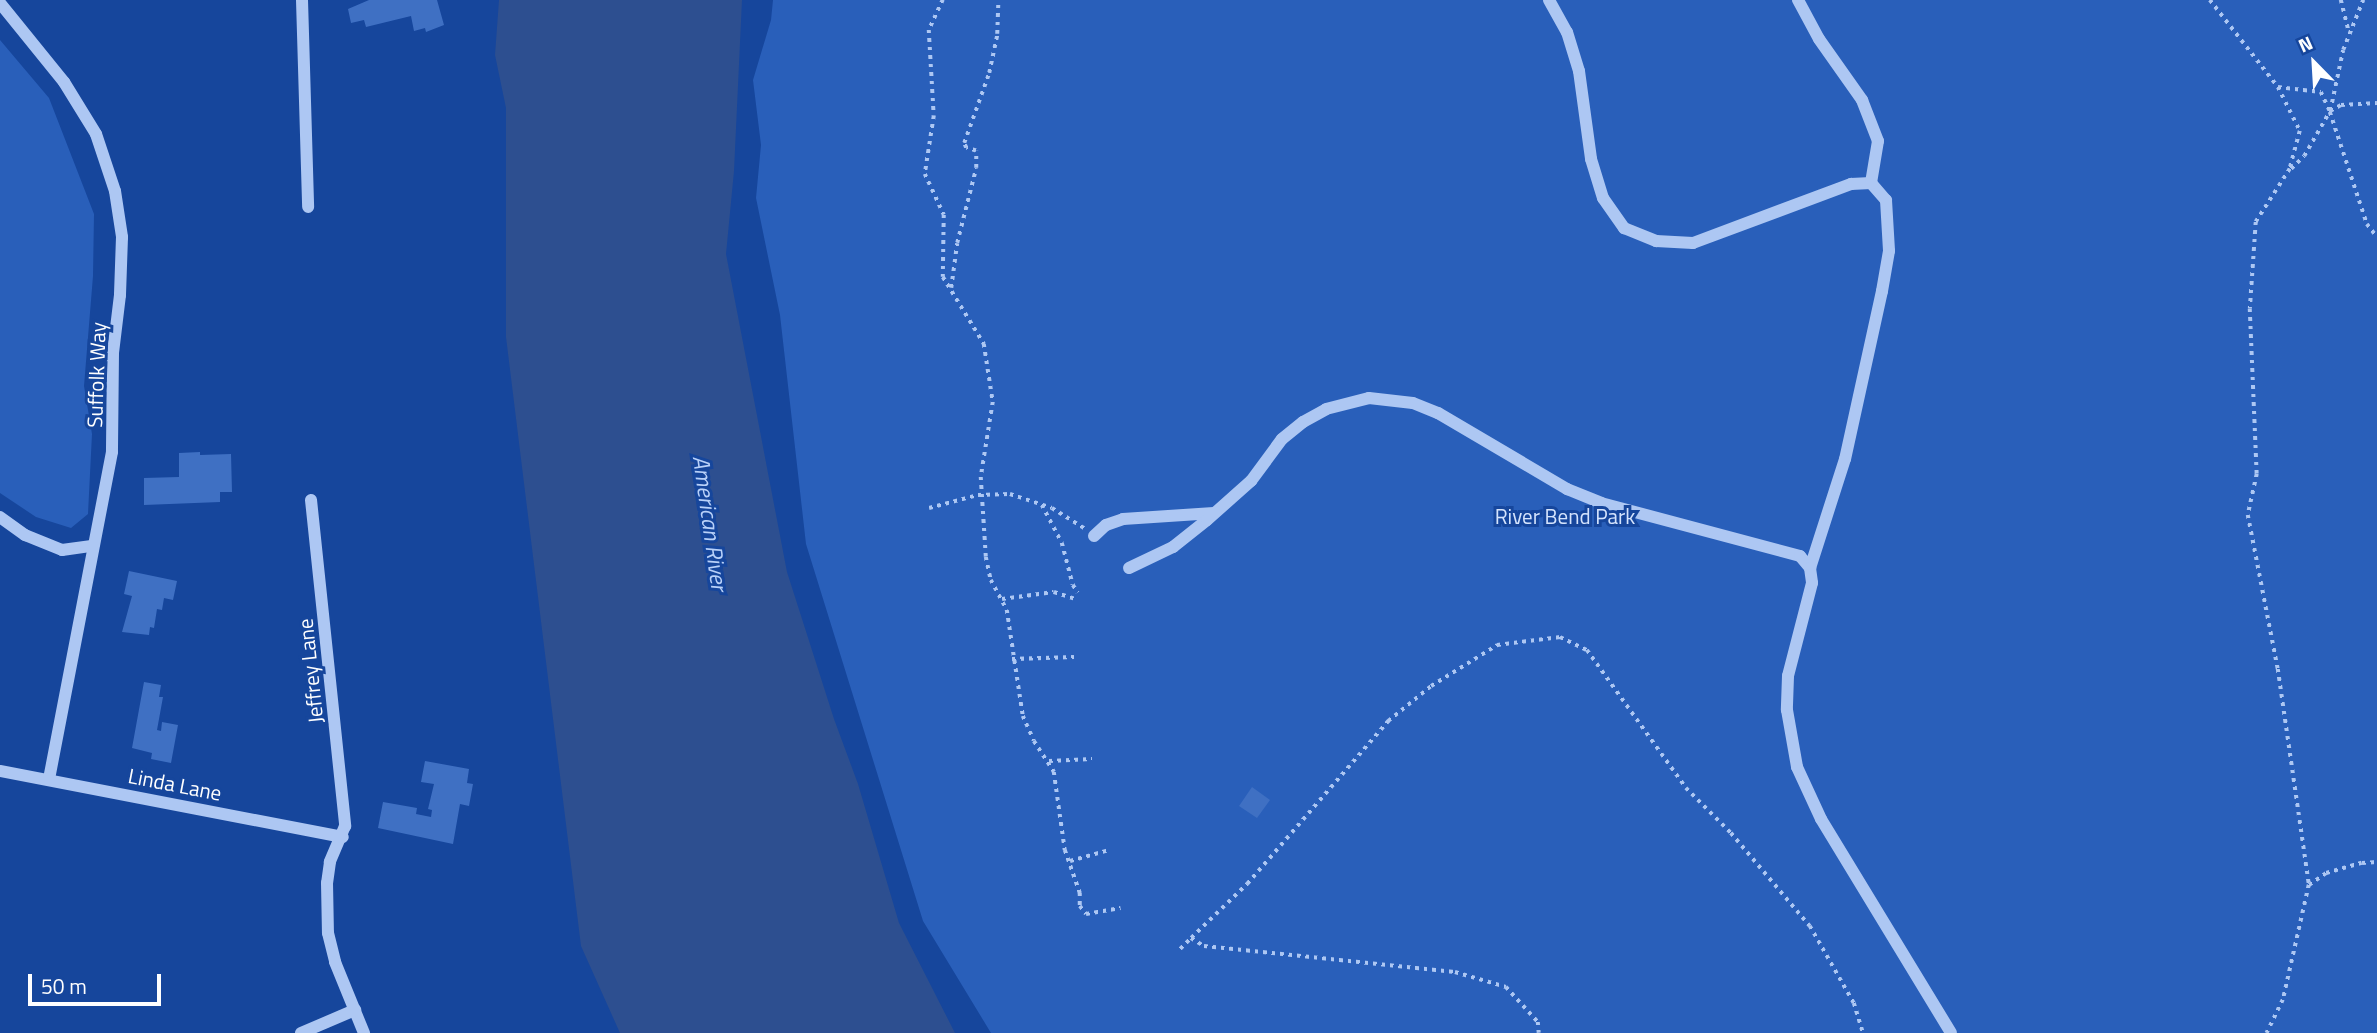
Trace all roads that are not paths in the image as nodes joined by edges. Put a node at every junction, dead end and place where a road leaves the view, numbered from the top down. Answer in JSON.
{"nodes":[{"id":1,"x":302,"y":0,"type":"edge"},
{"id":2,"x":1549,"y":0,"type":"edge"},
{"id":3,"x":1798,"y":0,"type":"edge"},
{"id":4,"x":0,"y":3,"type":"edge"},
{"id":5,"x":1871,"y":183,"type":"junction"},
{"id":6,"x":308,"y":207,"type":"dead end"},
{"id":7,"x":311,"y":500,"type":"dead end"},
{"id":8,"x":1214,"y":513,"type":"junction"},
{"id":9,"x":0,"y":517,"type":"edge"},
{"id":10,"x":1094,"y":536,"type":"road end"},
{"id":11,"x":92,"y":546,"type":"junction"},
{"id":12,"x":1129,"y":568,"type":"dead end"},
{"id":13,"x":1810,"y":568,"type":"junction"},
{"id":14,"x":0,"y":771,"type":"edge"},
{"id":15,"x":49,"y":779,"type":"junction"},
{"id":16,"x":343,"y":837,"type":"junction"},
{"id":17,"x":355,"y":1010,"type":"junction"},
{"id":18,"x":301,"y":1033,"type":"edge"},
{"id":19,"x":364,"y":1033,"type":"edge"},
{"id":20,"x":1951,"y":1033,"type":"edge"}],
"edges":[{"from":1,"to":6,"type":"street"},
{"from":2,"to":5,"type":"street"},
{"from":3,"to":5,"type":"street"},
{"from":4,"to":11,"type":"street","name":"Suffolk Way"},
{"from":5,"to":13,"type":"street"},
{"from":7,"to":16,"type":"street","name":"Jeffrey Lane"},
{"from":8,"to":10,"type":"street"},
{"from":8,"to":12,"type":"street"},
{"from":8,"to":13,"type":"street"},
{"from":9,"to":11,"type":"street"},
{"from":11,"to":15,"type":"street","name":"Suffolk Way"},
{"from":13,"to":20,"type":"street"},
{"from":14,"to":15,"type":"street","name":"Linda Lane"},
{"from":15,"to":16,"type":"street","name":"Linda Lane"},
{"from":16,"to":17,"type":"street"},
{"from":17,"to":18,"type":"street"},
{"from":17,"to":19,"type":"street"}]}
